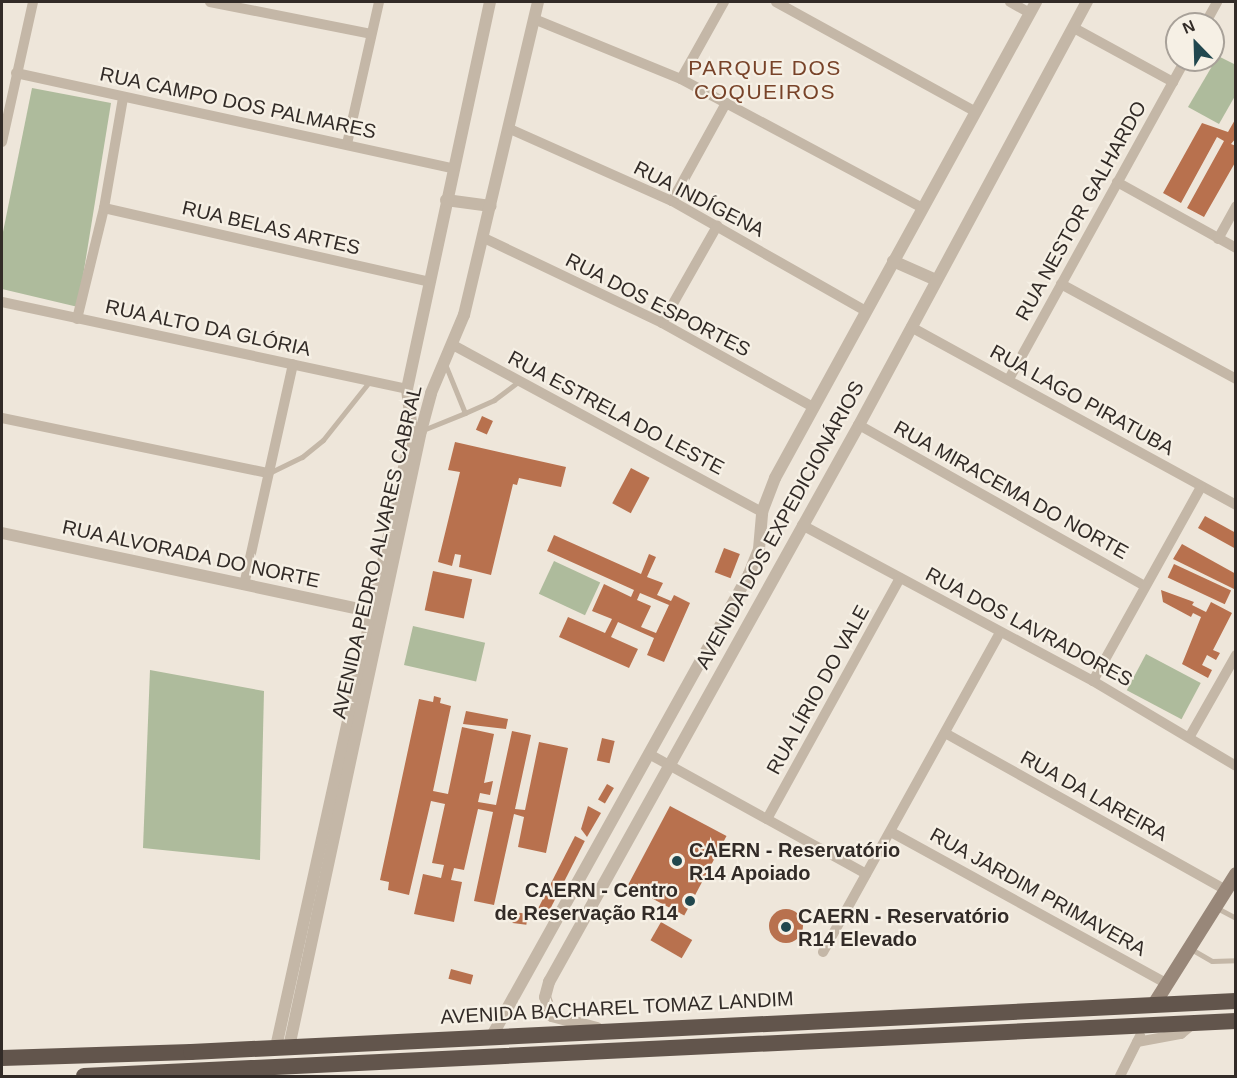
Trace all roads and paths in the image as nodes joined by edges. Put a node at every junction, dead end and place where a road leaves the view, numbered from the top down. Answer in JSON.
{"nodes":[{"id":1,"x":33,"y":2,"type":"edge"},
{"id":2,"x":210,"y":2,"type":"edge"},
{"id":3,"x":379,"y":2,"type":"edge"},
{"id":4,"x":490,"y":2,"type":"edge"},
{"id":5,"x":538,"y":2,"type":"edge"},
{"id":6,"x":724,"y":2,"type":"edge"},
{"id":7,"x":1010,"y":2,"type":"edge"},
{"id":8,"x":1087,"y":2,"type":"edge"},
{"id":9,"x":780,"y":3,"type":"edge"},
{"id":10,"x":1033,"y":7,"type":"edge"},
{"id":11,"x":534,"y":19,"type":"junction"},
{"id":12,"x":1074,"y":28,"type":"junction"},
{"id":13,"x":371,"y":34,"type":"junction"},
{"id":14,"x":1178,"y":72,"type":"edge"},
{"id":15,"x":16,"y":73,"type":"junction"},
{"id":16,"x":681,"y":79,"type":"junction"},
{"id":17,"x":1173,"y":82,"type":"junction"},
{"id":18,"x":123,"y":98,"type":"junction"},
{"id":19,"x":726,"y":103,"type":"junction"},
{"id":20,"x":976,"y":112,"type":"junction"},
{"id":21,"x":3,"y":128,"type":"edge"},
{"id":22,"x":510,"y":129,"type":"junction"},
{"id":23,"x":2,"y":142,"type":"edge"},
{"id":24,"x":347,"y":144,"type":"junction"},
{"id":25,"x":452,"y":168,"type":"junction"},
{"id":26,"x":1118,"y":182,"type":"junction"},
{"id":27,"x":446,"y":200,"type":"junction"},
{"id":28,"x":672,"y":201,"type":"junction"},
{"id":29,"x":491,"y":206,"type":"junction"},
{"id":30,"x":1236,"y":206,"type":"edge"},
{"id":31,"x":104,"y":208,"type":"junction"},
{"id":32,"x":922,"y":208,"type":"junction"},
{"id":33,"x":717,"y":226,"type":"junction"},
{"id":34,"x":484,"y":238,"type":"junction"},
{"id":35,"x":1218,"y":239,"type":"junction"},
{"id":36,"x":1236,"y":248,"type":"edge"},
{"id":37,"x":893,"y":261,"type":"junction"},
{"id":38,"x":936,"y":280,"type":"junction"},
{"id":39,"x":430,"y":282,"type":"junction"},
{"id":40,"x":1061,"y":284,"type":"junction"},
{"id":41,"x":2,"y":302,"type":"edge"},
{"id":42,"x":866,"y":311,"type":"junction"},
{"id":43,"x":77,"y":319,"type":"junction"},
{"id":44,"x":662,"y":323,"type":"junction"},
{"id":45,"x":911,"y":327,"type":"junction"},
{"id":46,"x":453,"y":345,"type":"junction"},
{"id":47,"x":444,"y":362,"type":"junction"},
{"id":48,"x":293,"y":364,"type":"junction"},
{"id":49,"x":1009,"y":379,"type":"junction"},
{"id":50,"x":1236,"y":379,"type":"edge"},
{"id":51,"x":370,"y":381,"type":"junction"},
{"id":52,"x":519,"y":381,"type":"junction"},
{"id":53,"x":407,"y":389,"type":"junction"},
{"id":54,"x":813,"y":407,"type":"junction"},
{"id":55,"x":465,"y":413,"type":"junction"},
{"id":56,"x":2,"y":418,"type":"edge"},
{"id":57,"x":859,"y":425,"type":"junction"},
{"id":58,"x":417,"y":431,"type":"junction"},
{"id":59,"x":268,"y":473,"type":"junction"},
{"id":60,"x":1201,"y":487,"type":"junction"},
{"id":61,"x":1236,"y":505,"type":"edge"},
{"id":62,"x":762,"y":512,"type":"junction"},
{"id":63,"x":802,"y":525,"type":"junction"},
{"id":64,"x":2,"y":533,"type":"edge"},
{"id":65,"x":900,"y":578,"type":"junction"},
{"id":66,"x":244,"y":585,"type":"junction"},
{"id":67,"x":1145,"y":586,"type":"junction"},
{"id":68,"x":378,"y":613,"type":"junction"},
{"id":69,"x":1000,"y":633,"type":"junction"},
{"id":70,"x":1236,"y":655,"type":"edge"},
{"id":71,"x":1093,"y":681,"type":"junction"},
{"id":72,"x":945,"y":733,"type":"junction"},
{"id":73,"x":1190,"y":736,"type":"junction"},
{"id":74,"x":649,"y":754,"type":"junction"},
{"id":75,"x":668,"y":765,"type":"junction"},
{"id":76,"x":1236,"y":766,"type":"edge"},
{"id":77,"x":767,"y":819,"type":"junction"},
{"id":78,"x":891,"y":832,"type":"junction"},
{"id":79,"x":866,"y":874,"type":"junction"},
{"id":80,"x":1236,"y":874,"type":"edge"},
{"id":81,"x":1226,"y":890,"type":"junction"},
{"id":82,"x":571,"y":896,"type":"junction"},
{"id":83,"x":591,"y":906,"type":"junction"},
{"id":84,"x":1215,"y":907,"type":"junction"},
{"id":85,"x":1236,"y":918,"type":"edge"},
{"id":86,"x":1189,"y":949,"type":"junction"},
{"id":87,"x":824,"y":952,"type":"dead end"},
{"id":88,"x":1236,"y":960,"type":"edge"},
{"id":89,"x":1167,"y":984,"type":"junction"},
{"id":90,"x":1236,"y":1001,"type":"edge"},
{"id":91,"x":1153,"y":1006,"type":"junction"},
{"id":92,"x":1236,"y":1021,"type":"edge"},
{"id":93,"x":1194,"y":1023,"type":"junction"},
{"id":94,"x":1146,"y":1025,"type":"junction"},
{"id":95,"x":610,"y":1030,"type":"junction"},
{"id":96,"x":493,"y":1035,"type":"junction"},
{"id":97,"x":1137,"y":1042,"type":"junction"},
{"id":98,"x":282,"y":1047,"type":"junction"},
{"id":99,"x":2,"y":1058,"type":"edge"},
{"id":100,"x":113,"y":1076,"type":"edge"},
{"id":101,"x":84,"y":1077,"type":"edge"},
{"id":102,"x":1120,"y":1077,"type":"edge"}],
"edges":[{"from":1,"to":15,"type":"street"},
{"from":2,"to":13,"type":"street"},
{"from":3,"to":13,"type":"street"},
{"from":4,"to":25,"type":"street","name":"AVENIDA PEDRO ALVARES CABRAL"},
{"from":5,"to":11,"type":"street","name":"AVENIDA PEDRO ALVARES CABRAL"},
{"from":6,"to":16,"type":"street"},
{"from":7,"to":10,"type":"street"},
{"from":8,"to":12,"type":"street","name":"AVENIDA DOS EXPEDICIONÁRIOS"},
{"from":9,"to":20,"type":"street"},
{"from":10,"to":20,"type":"street","name":"AVENIDA DOS EXPEDICIONÁRIOS"},
{"from":11,"to":16,"type":"street"},
{"from":11,"to":22,"type":"street","name":"AVENIDA PEDRO ALVARES CABRAL"},
{"from":12,"to":17,"type":"street"},
{"from":12,"to":38,"type":"street","name":"AVENIDA DOS EXPEDICIONÁRIOS"},
{"from":13,"to":24,"type":"street"},
{"from":14,"to":17,"type":"street","name":"RUA NESTOR GALHARDO"},
{"from":15,"to":18,"type":"street","name":"RUA CAMPO DOS PALMARES"},
{"from":15,"to":21,"type":"street"},
{"from":16,"to":19,"type":"street"},
{"from":17,"to":26,"type":"street","name":"RUA NESTOR GALHARDO"},
{"from":18,"to":24,"type":"street","name":"RUA CAMPO DOS PALMARES"},
{"from":18,"to":31,"type":"street"},
{"from":19,"to":28,"type":"street"},
{"from":19,"to":32,"type":"street"},
{"from":20,"to":32,"type":"street","name":"AVENIDA DOS EXPEDICIONÁRIOS"},
{"from":21,"to":23,"type":"street"},
{"from":22,"to":28,"type":"street","name":"RUA INDÍGENA"},
{"from":22,"to":29,"type":"street","name":"AVENIDA PEDRO ALVARES CABRAL"},
{"from":24,"to":25,"type":"street","name":"RUA CAMPO DOS PALMARES"},
{"from":25,"to":27,"type":"street","name":"AVENIDA PEDRO ALVARES CABRAL"},
{"from":26,"to":35,"type":"street"},
{"from":26,"to":40,"type":"street","name":"RUA NESTOR GALHARDO"},
{"from":27,"to":29,"type":"street"},
{"from":27,"to":39,"type":"street","name":"AVENIDA PEDRO ALVARES CABRAL"},
{"from":28,"to":33,"type":"street","name":"RUA INDÍGENA"},
{"from":29,"to":34,"type":"street","name":"AVENIDA PEDRO ALVARES CABRAL"},
{"from":30,"to":35,"type":"street"},
{"from":31,"to":39,"type":"street","name":"RUA BELAS ARTES"},
{"from":31,"to":43,"type":"street"},
{"from":32,"to":37,"type":"street","name":"AVENIDA DOS EXPEDICIONÁRIOS"},
{"from":33,"to":42,"type":"street","name":"RUA INDÍGENA"},
{"from":33,"to":44,"type":"street"},
{"from":34,"to":44,"type":"street","name":"RUA DOS ESPORTES"},
{"from":34,"to":46,"type":"street","name":"AVENIDA PEDRO ALVARES CABRAL"},
{"from":35,"to":36,"type":"street"},
{"from":37,"to":38,"type":"street"},
{"from":37,"to":42,"type":"street","name":"AVENIDA DOS EXPEDICIONÁRIOS"},
{"from":38,"to":45,"type":"street","name":"AVENIDA DOS EXPEDICIONÁRIOS"},
{"from":39,"to":53,"type":"street","name":"AVENIDA PEDRO ALVARES CABRAL"},
{"from":40,"to":49,"type":"street","name":"RUA NESTOR GALHARDO"},
{"from":40,"to":50,"type":"street"},
{"from":41,"to":43,"type":"street","name":"RUA ALTO DA GLÓRIA"},
{"from":42,"to":54,"type":"street","name":"AVENIDA DOS EXPEDICIONÁRIOS"},
{"from":43,"to":48,"type":"street","name":"RUA ALTO DA GLÓRIA"},
{"from":44,"to":54,"type":"street","name":"RUA DOS ESPORTES"},
{"from":45,"to":49,"type":"street","name":"RUA LAGO PIRATUBA"},
{"from":45,"to":57,"type":"street","name":"AVENIDA DOS EXPEDICIONÁRIOS"},
{"from":46,"to":47,"type":"street","name":"AVENIDA PEDRO ALVARES CABRAL"},
{"from":46,"to":52,"type":"street","name":"RUA ESTRELA DO LESTE"},
{"from":47,"to":55,"type":"lane"},
{"from":47,"to":58,"type":"street","name":"AVENIDA PEDRO ALVARES CABRAL"},
{"from":48,"to":51,"type":"street","name":"RUA ALTO DA GLÓRIA"},
{"from":48,"to":59,"type":"street"},
{"from":49,"to":60,"type":"street","name":"RUA LAGO PIRATUBA"},
{"from":51,"to":53,"type":"street","name":"RUA ALTO DA GLÓRIA"},
{"from":51,"to":59,"type":"lane"},
{"from":52,"to":55,"type":"lane"},
{"from":52,"to":62,"type":"street","name":"RUA ESTRELA DO LESTE"},
{"from":53,"to":58,"type":"street","name":"AVENIDA PEDRO ALVARES CABRAL"},
{"from":54,"to":62,"type":"street","name":"AVENIDA DOS EXPEDICIONÁRIOS"},
{"from":55,"to":58,"type":"lane"},
{"from":56,"to":59,"type":"street"},
{"from":57,"to":63,"type":"street","name":"AVENIDA DOS EXPEDICIONÁRIOS"},
{"from":57,"to":67,"type":"street","name":"RUA MIRACEMA DO NORTE"},
{"from":58,"to":68,"type":"street","name":"AVENIDA PEDRO ALVARES CABRAL"},
{"from":59,"to":66,"type":"street"},
{"from":60,"to":61,"type":"street","name":"RUA LAGO PIRATUBA"},
{"from":60,"to":67,"type":"street"},
{"from":62,"to":74,"type":"street","name":"AVENIDA DOS EXPEDICIONÁRIOS"},
{"from":63,"to":65,"type":"street","name":"RUA DOS LAVRADORES"},
{"from":63,"to":75,"type":"street","name":"AVENIDA DOS EXPEDICIONÁRIOS"},
{"from":64,"to":66,"type":"street","name":"RUA ALVORADA DO NORTE"},
{"from":65,"to":69,"type":"street","name":"RUA DOS LAVRADORES"},
{"from":65,"to":77,"type":"street","name":"RUA LÍRIO DO VALE"},
{"from":66,"to":68,"type":"street","name":"RUA ALVORADA DO NORTE"},
{"from":67,"to":71,"type":"street"},
{"from":68,"to":98,"type":"street","name":"AVENIDA PEDRO ALVARES CABRAL"},
{"from":69,"to":71,"type":"street","name":"RUA DOS LAVRADORES"},
{"from":69,"to":72,"type":"street"},
{"from":70,"to":73,"type":"street"},
{"from":71,"to":73,"type":"street","name":"RUA DOS LAVRADORES"},
{"from":72,"to":78,"type":"street"},
{"from":72,"to":81,"type":"street","name":"RUA DA LAREIRA"},
{"from":73,"to":76,"type":"street","name":"RUA DOS LAVRADORES"},
{"from":74,"to":75,"type":"street"},
{"from":74,"to":82,"type":"street","name":"AVENIDA DOS EXPEDICIONÁRIOS"},
{"from":75,"to":77,"type":"street"},
{"from":75,"to":83,"type":"street","name":"AVENIDA DOS EXPEDICIONÁRIOS"},
{"from":77,"to":79,"type":"street"},
{"from":78,"to":79,"type":"street"},
{"from":78,"to":89,"type":"street","name":"RUA JARDIM PRIMAVERA"},
{"from":79,"to":87,"type":"street"},
{"from":80,"to":81,"type":"main road"},
{"from":81,"to":84,"type":"main road"},
{"from":82,"to":83,"type":"street"},
{"from":82,"to":96,"type":"street","name":"AVENIDA DOS EXPEDICIONÁRIOS"},
{"from":83,"to":95,"type":"street","name":"AVENIDA DOS EXPEDICIONÁRIOS"},
{"from":84,"to":85,"type":"lane"},
{"from":84,"to":86,"type":"main road"},
{"from":86,"to":88,"type":"lane"},
{"from":86,"to":89,"type":"main road"},
{"from":89,"to":91,"type":"main road"},
{"from":90,"to":91,"type":"highway","name":"AVENIDA BACHAREL TOMAZ LANDIM"},
{"from":91,"to":95,"type":"highway","name":"AVENIDA BACHAREL TOMAZ LANDIM"},
{"from":92,"to":93,"type":"highway","name":"AVENIDA BACHAREL TOMAZ LANDIM"},
{"from":93,"to":94,"type":"highway","name":"AVENIDA BACHAREL TOMAZ LANDIM"},
{"from":93,"to":97,"type":"street"},
{"from":94,"to":97,"type":"street"},
{"from":94,"to":100,"type":"highway","name":"AVENIDA BACHAREL TOMAZ LANDIM"},
{"from":95,"to":96,"type":"highway","name":"AVENIDA BACHAREL TOMAZ LANDIM"},
{"from":96,"to":98,"type":"highway","name":"AVENIDA BACHAREL TOMAZ LANDIM"},
{"from":97,"to":102,"type":"street"},
{"from":98,"to":99,"type":"highway","name":"AVENIDA BACHAREL TOMAZ LANDIM"},
{"from":100,"to":101,"type":"highway","name":"AVENIDA BACHAREL TOMAZ LANDIM"}]}
